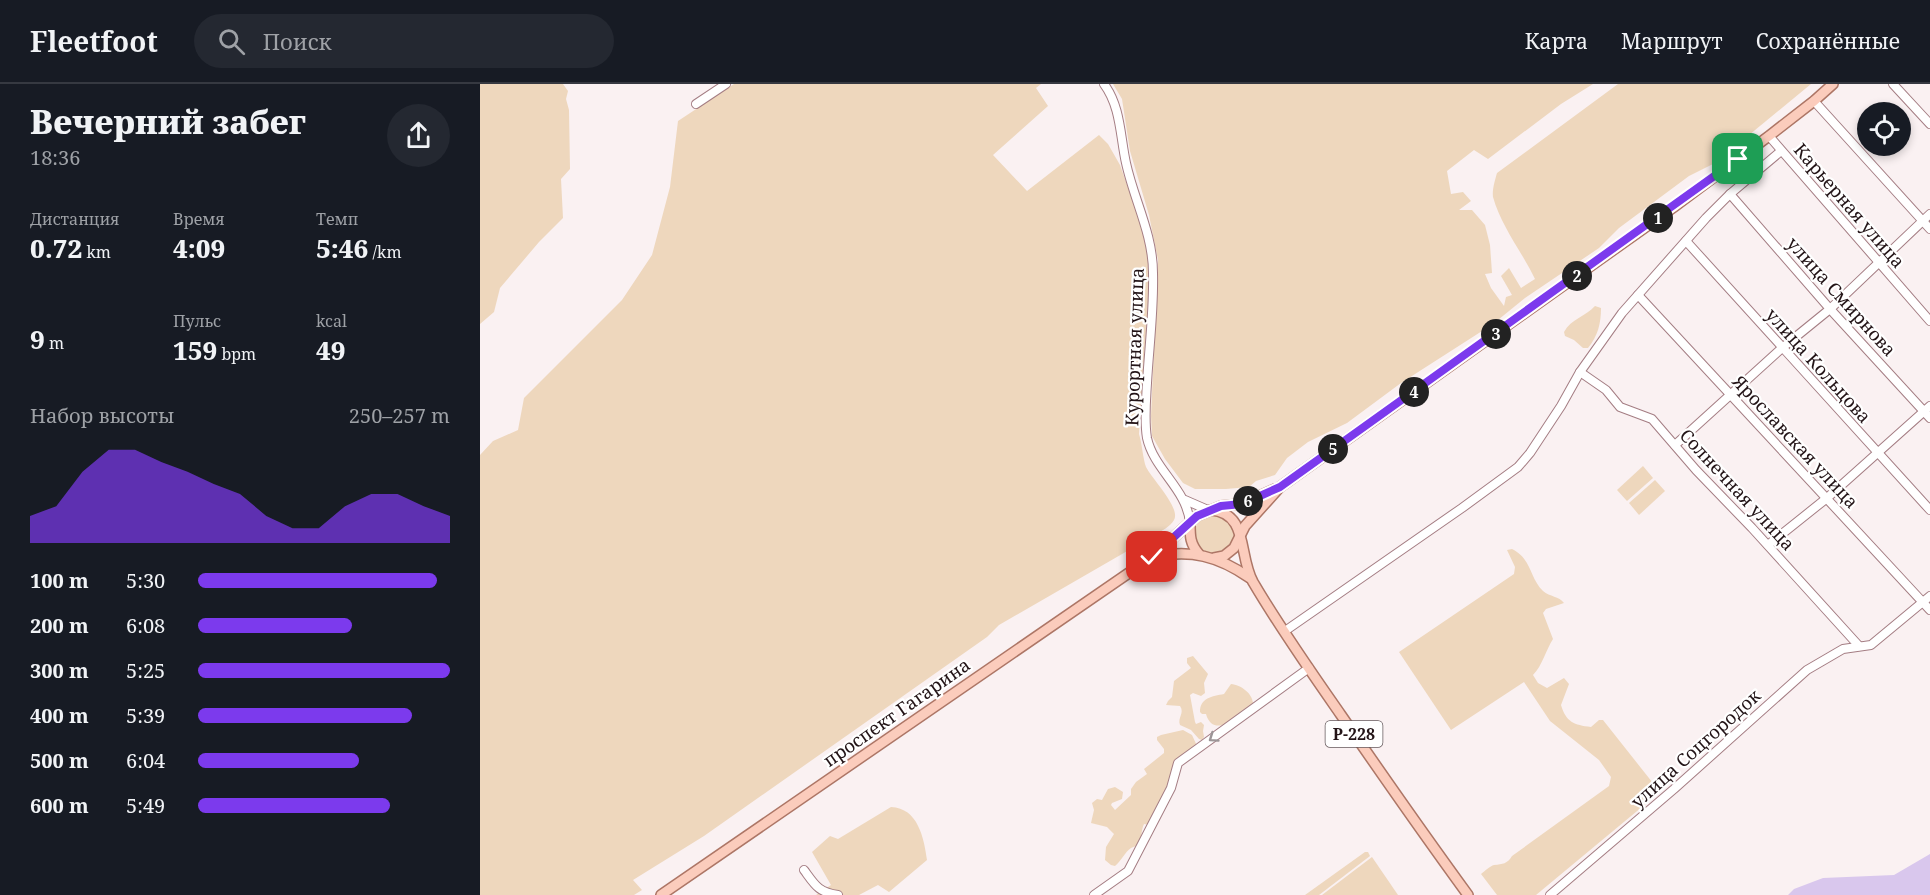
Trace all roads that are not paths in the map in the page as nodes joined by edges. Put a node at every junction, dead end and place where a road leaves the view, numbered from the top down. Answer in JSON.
{"nodes":[{"id":1,"x":726,"y":84,"type":"edge"},
{"id":2,"x":1104,"y":84,"type":"edge"},
{"id":3,"x":1833,"y":84,"type":"edge"},
{"id":4,"x":1893,"y":84,"type":"edge"},
{"id":5,"x":1814,"y":101,"type":"junction"},
{"id":6,"x":696,"y":104,"type":"dead end"},
{"id":7,"x":1930,"y":124,"type":"edge"},
{"id":8,"x":1769,"y":136,"type":"junction"},
{"id":9,"x":1781,"y":151,"type":"junction"},
{"id":10,"x":1730,"y":194,"type":"junction"},
{"id":11,"x":1930,"y":214,"type":"edge"},
{"id":12,"x":1923,"y":221,"type":"junction"},
{"id":13,"x":1930,"y":229,"type":"edge"},
{"id":14,"x":1686,"y":241,"type":"junction"},
{"id":15,"x":1878,"y":263,"type":"junction"},
{"id":16,"x":1638,"y":295,"type":"junction"},
{"id":17,"x":1830,"y":309,"type":"junction"},
{"id":18,"x":1930,"y":321,"type":"edge"},
{"id":19,"x":1782,"y":348,"type":"junction"},
{"id":20,"x":1580,"y":372,"type":"junction"},
{"id":21,"x":1730,"y":395,"type":"junction"},
{"id":22,"x":1928,"y":412,"type":"edge"},
{"id":23,"x":1675,"y":445,"type":"junction"},
{"id":24,"x":1878,"y":454,"type":"junction"},
{"id":25,"x":1280,"y":487,"type":"junction"},
{"id":26,"x":1827,"y":498,"type":"junction"},
{"id":27,"x":1185,"y":500,"type":"junction"},
{"id":28,"x":1208,"y":510,"type":"junction"},
{"id":29,"x":1930,"y":510,"type":"edge"},
{"id":30,"x":1190,"y":523,"type":"junction"},
{"id":31,"x":1241,"y":534,"type":"junction"},
{"id":32,"x":1768,"y":545,"type":"junction"},
{"id":33,"x":1199,"y":554,"type":"junction"},
{"id":34,"x":1152,"y":557,"type":"junction"},
{"id":35,"x":1214,"y":558,"type":"junction"},
{"id":36,"x":1252,"y":580,"type":"junction"},
{"id":37,"x":1930,"y":596,"type":"edge"},
{"id":38,"x":1923,"y":603,"type":"junction"},
{"id":39,"x":1930,"y":610,"type":"edge"},
{"id":40,"x":1285,"y":631,"type":"junction"},
{"id":41,"x":1859,"y":646,"type":"junction"},
{"id":42,"x":1309,"y":668,"type":"junction"},
{"id":43,"x":804,"y":870,"type":"dead end"},
{"id":44,"x":687,"y":878,"type":"junction"},
{"id":45,"x":661,"y":895,"type":"edge"},
{"id":46,"x":671,"y":895,"type":"edge"},
{"id":47,"x":838,"y":895,"type":"edge"},
{"id":48,"x":1094,"y":895,"type":"edge"},
{"id":49,"x":1468,"y":895,"type":"edge"},
{"id":50,"x":1550,"y":895,"type":"edge"}],
"edges":[{"from":1,"to":6,"type":"street"},
{"from":2,"to":27,"type":"street","name":"Курортная улица"},
{"from":3,"to":5,"type":"main road"},
{"from":4,"to":7,"type":"street"},
{"from":5,"to":8,"type":"main road"},
{"from":5,"to":12,"type":"street"},
{"from":8,"to":9,"type":"street","name":"Карьерная улица"},
{"from":8,"to":25,"type":"main road"},
{"from":9,"to":10,"type":"street"},
{"from":9,"to":15,"type":"street","name":"Карьерная улица"},
{"from":10,"to":14,"type":"street"},
{"from":10,"to":17,"type":"street","name":"улица Смирнова"},
{"from":11,"to":12,"type":"street"},
{"from":12,"to":13,"type":"street"},
{"from":12,"to":15,"type":"street"},
{"from":14,"to":16,"type":"street"},
{"from":14,"to":19,"type":"street","name":"улица Кольцова"},
{"from":15,"to":17,"type":"street"},
{"from":15,"to":18,"type":"street","name":"Карьерная улица"},
{"from":16,"to":20,"type":"street"},
{"from":16,"to":21,"type":"street","name":"Ярославская улица"},
{"from":17,"to":19,"type":"street"},
{"from":17,"to":22,"type":"street","name":"улица Смирнова"},
{"from":19,"to":21,"type":"street"},
{"from":19,"to":24,"type":"street","name":"улица Кольцова"},
{"from":20,"to":23,"type":"street","name":"Солнечная улица"},
{"from":20,"to":40,"type":"street"},
{"from":21,"to":23,"type":"street"},
{"from":21,"to":26,"type":"street","name":"Ярославская улица"},
{"from":22,"to":24,"type":"street"},
{"from":23,"to":32,"type":"street","name":"Солнечная улица"},
{"from":24,"to":26,"type":"street"},
{"from":24,"to":29,"type":"street","name":"улица Кольцова"},
{"from":25,"to":28,"type":"main road"},
{"from":25,"to":31,"type":"main road"},
{"from":26,"to":32,"type":"street"},
{"from":26,"to":38,"type":"street","name":"Ярославская улица"},
{"from":27,"to":28,"type":"street","name":"Курортная улица"},
{"from":27,"to":30,"type":"street","name":"Курортная улица"},
{"from":28,"to":30,"type":"main road"},
{"from":28,"to":31,"type":"main road"},
{"from":30,"to":33,"type":"main road"},
{"from":30,"to":34,"type":"main road","name":"проспект Гагарина"},
{"from":31,"to":35,"type":"main road"},
{"from":31,"to":36,"type":"main road","number":"Р-228"},
{"from":32,"to":41,"type":"street","name":"Солнечная улица"},
{"from":33,"to":34,"type":"main road","name":"проспект Гагарина"},
{"from":33,"to":35,"type":"main road","number":"Р-228"},
{"from":34,"to":44,"type":"main road","name":"проспект Гагарина"},
{"from":35,"to":36,"type":"main road","number":"Р-228"},
{"from":36,"to":40,"type":"main road","number":"Р-228"},
{"from":37,"to":38,"type":"street"},
{"from":38,"to":39,"type":"street","name":"Ярославская улица"},
{"from":38,"to":41,"type":"street","name":"улица Соцгородок"},
{"from":40,"to":42,"type":"main road","number":"Р-228"},
{"from":41,"to":50,"type":"street","name":"улица Соцгородок"},
{"from":42,"to":48,"type":"street","one_way":true},
{"from":42,"to":49,"type":"main road","number":"Р-228"},
{"from":43,"to":47,"type":"street"},
{"from":44,"to":45,"type":"main road","name":"проспект Гагарина"},
{"from":44,"to":46,"type":"main road"}]}
